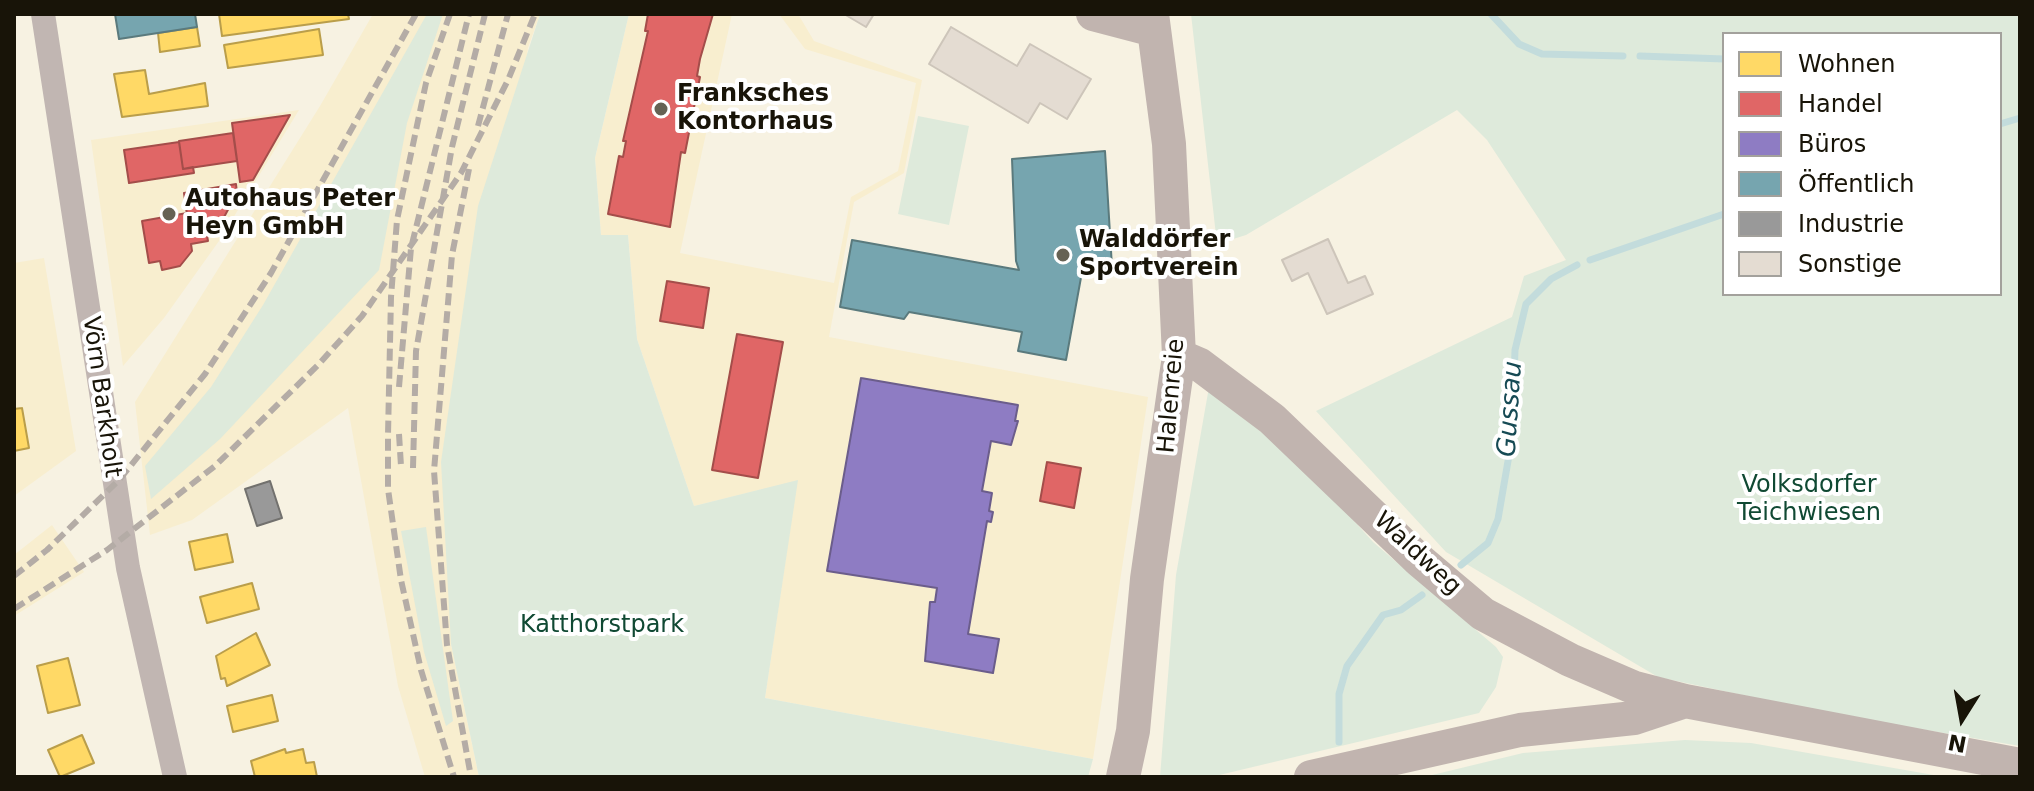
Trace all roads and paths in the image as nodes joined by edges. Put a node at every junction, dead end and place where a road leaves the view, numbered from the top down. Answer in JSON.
{"nodes":[{"id":1,"x":43,"y":14,"type":"edge"},
{"id":2,"x":1093,"y":14,"type":"edge"},
{"id":3,"x":1153,"y":22,"type":"edge"},
{"id":4,"x":1179,"y":356,"type":"junction"},
{"id":5,"x":1685,"y":701,"type":"junction"},
{"id":6,"x":2020,"y":765,"type":"edge"},
{"id":7,"x":175,"y":777,"type":"edge"},
{"id":8,"x":1123,"y":777,"type":"edge"},
{"id":9,"x":1311,"y":777,"type":"edge"}],
"edges":[{"from":1,"to":7,"type":"street","name":"Vörn Barkholt"},
{"from":2,"to":3,"type":"main road"},
{"from":3,"to":4,"type":"main road","name":"Halenreie"},
{"from":4,"to":5,"type":"main road","name":"Waldweg"},
{"from":4,"to":8,"type":"main road","name":"Halenreie"},
{"from":5,"to":6,"type":"main road","name":"Waldweg"},
{"from":5,"to":9,"type":"main road","name":"Waldweg"}]}
